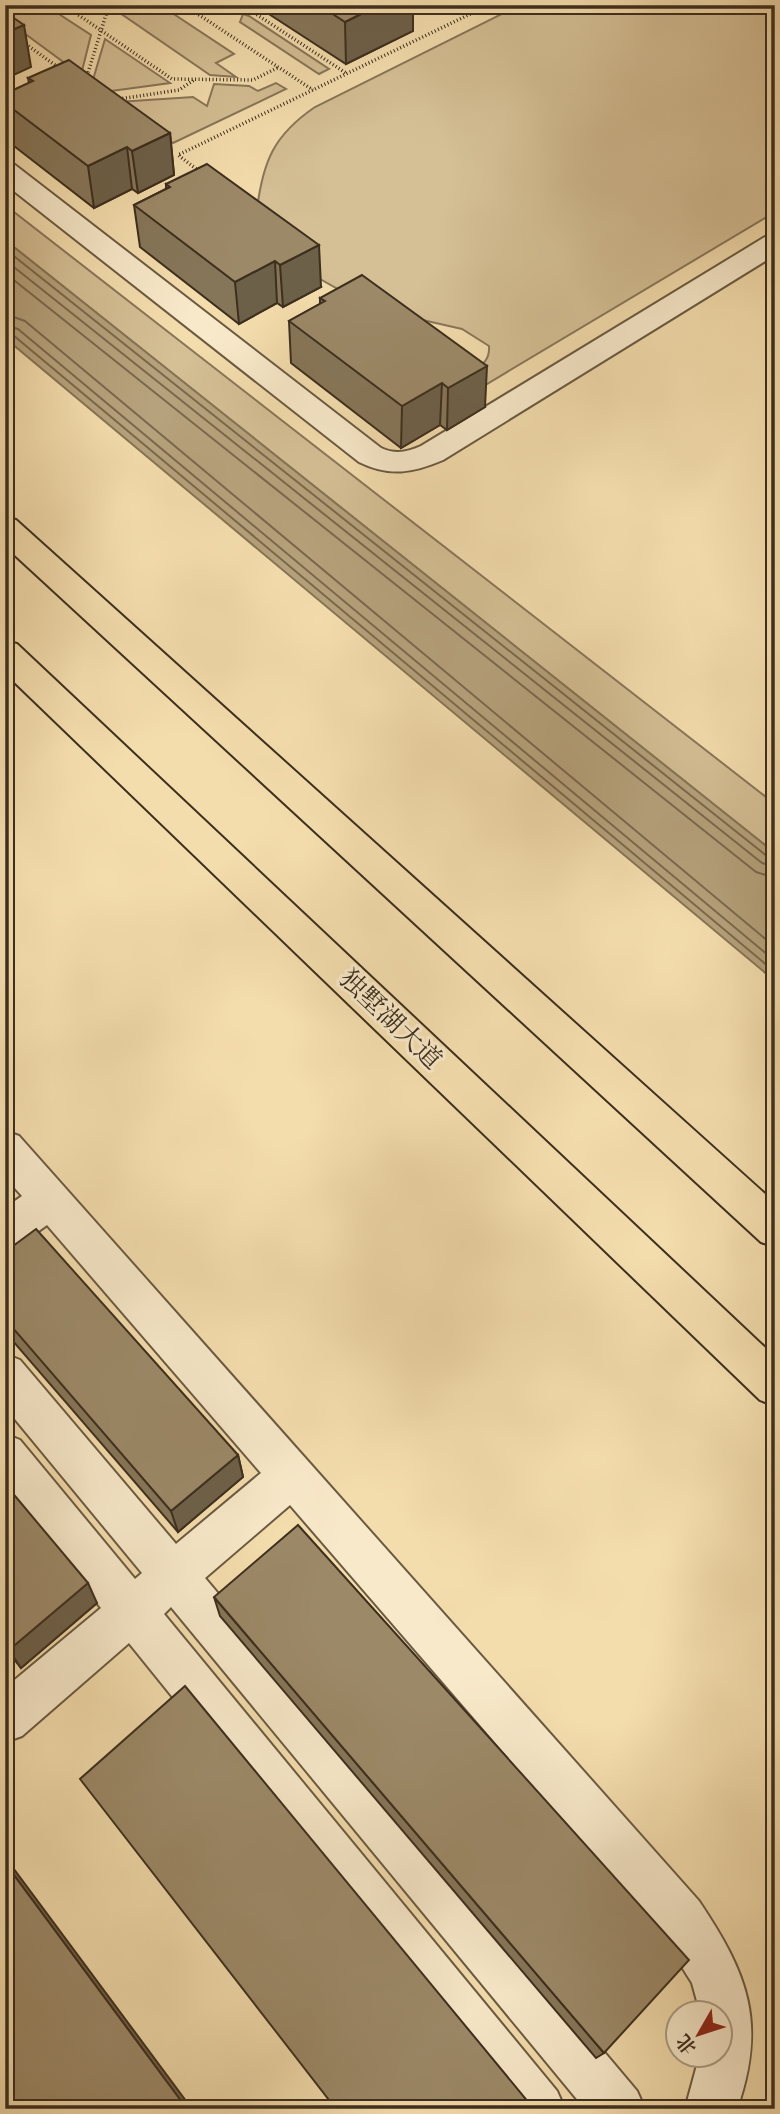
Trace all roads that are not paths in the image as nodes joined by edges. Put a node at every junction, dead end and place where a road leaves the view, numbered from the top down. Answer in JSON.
{"nodes":[{"id":1,"x":5,"y":172,"type":"edge"},
{"id":2,"x":775,"y":243,"type":"edge"},
{"id":3,"x":5,"y":528,"type":"edge"},
{"id":4,"x":5,"y":653,"type":"edge"},
{"id":5,"x":5,"y":1148,"type":"edge"},
{"id":6,"x":50,"y":1199,"type":"junction"},
{"id":7,"x":775,"y":1229,"type":"edge"},
{"id":8,"x":5,"y":1232,"type":"edge"},
{"id":9,"x":5,"y":1374,"type":"edge"},
{"id":10,"x":775,"y":1386,"type":"edge"},
{"id":11,"x":5,"y":1455,"type":"edge"},
{"id":12,"x":292,"y":1475,"type":"junction"},
{"id":13,"x":175,"y":1577,"type":"junction"},
{"id":14,"x":135,"y":1611,"type":"junction"},
{"id":15,"x":5,"y":1719,"type":"edge"},
{"id":16,"x":539,"y":2109,"type":"edge"},
{"id":17,"x":619,"y":2109,"type":"edge"},
{"id":18,"x":711,"y":2109,"type":"edge"}],
"edges":[{"from":1,"to":2,"type":"street"},
{"from":3,"to":7,"type":"main road"},
{"from":4,"to":10,"type":"main road","name":"独墅湖大道"},
{"from":5,"to":6,"type":"street"},
{"from":6,"to":8,"type":"street"},
{"from":6,"to":12,"type":"street"},
{"from":9,"to":13,"type":"street"},
{"from":11,"to":14,"type":"street"},
{"from":12,"to":13,"type":"street"},
{"from":12,"to":18,"type":"street"},
{"from":13,"to":14,"type":"street"},
{"from":13,"to":17,"type":"street"},
{"from":14,"to":15,"type":"street"},
{"from":14,"to":16,"type":"street"}]}
